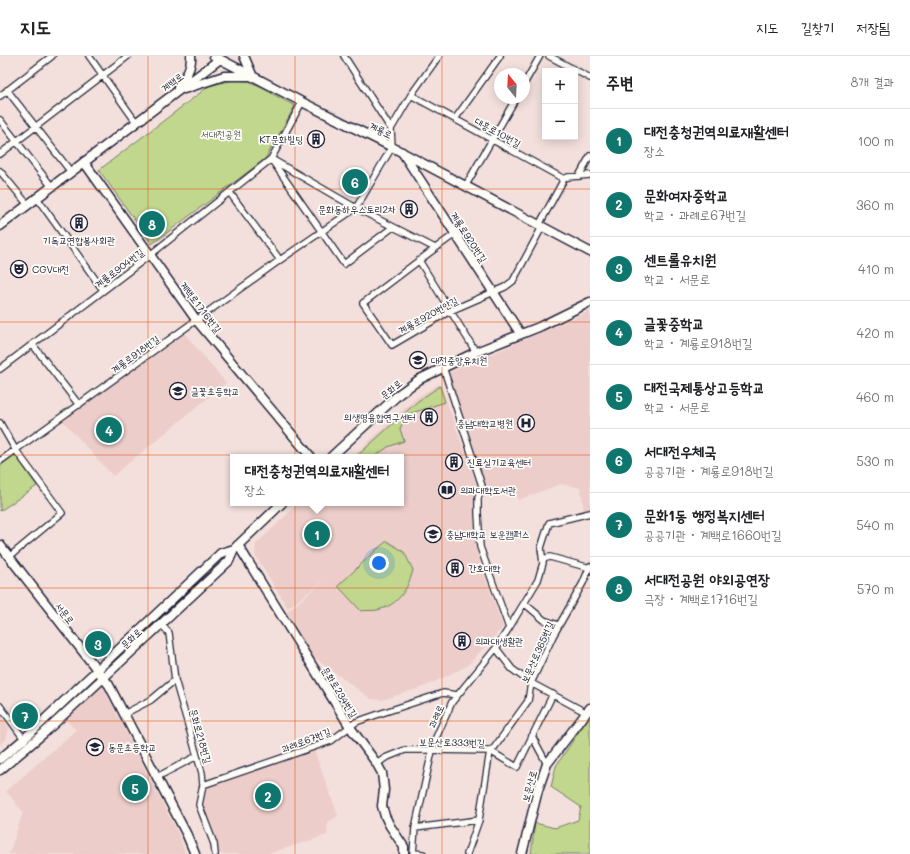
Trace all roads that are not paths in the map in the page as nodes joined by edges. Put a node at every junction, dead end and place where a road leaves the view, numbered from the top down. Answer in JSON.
{"nodes":[{"id":1,"x":52,"y":56,"type":"edge"},
{"id":2,"x":89,"y":56,"type":"edge"},
{"id":3,"x":128,"y":56,"type":"edge"},
{"id":4,"x":191,"y":56,"type":"edge"},
{"id":5,"x":244,"y":56,"type":"edge"},
{"id":6,"x":344,"y":56,"type":"edge"},
{"id":7,"x":439,"y":56,"type":"edge"},
{"id":8,"x":500,"y":56,"type":"edge"},
{"id":9,"x":540,"y":56,"type":"edge"},
{"id":10,"x":549,"y":56,"type":"edge"},
{"id":11,"x":220,"y":57,"type":"edge"},
{"id":12,"x":530,"y":74,"type":"edge"},
{"id":13,"x":103,"y":75,"type":"junction"},
{"id":14,"x":253,"y":77,"type":"junction"},
{"id":15,"x":590,"y":78,"type":"edge"},
{"id":16,"x":7,"y":90,"type":"junction"},
{"id":17,"x":176,"y":92,"type":"junction"},
{"id":18,"x":411,"y":95,"type":"junction"},
{"id":19,"x":0,"y":96,"type":"edge"},
{"id":20,"x":302,"y":102,"type":"junction"},
{"id":21,"x":512,"y":104,"type":"edge"},
{"id":22,"x":455,"y":119,"type":"junction"},
{"id":23,"x":0,"y":120,"type":"edge"},
{"id":24,"x":136,"y":122,"type":"junction"},
{"id":25,"x":35,"y":127,"type":"junction"},
{"id":26,"x":391,"y":129,"type":"junction"},
{"id":27,"x":492,"y":139,"type":"junction"},
{"id":28,"x":17,"y":142,"type":"junction"},
{"id":29,"x":392,"y":147,"type":"junction"},
{"id":30,"x":402,"y":152,"type":"junction"},
{"id":31,"x":0,"y":154,"type":"edge"},
{"id":32,"x":590,"y":156,"type":"edge"},
{"id":33,"x":271,"y":159,"type":"junction"},
{"id":34,"x":84,"y":162,"type":"junction"},
{"id":35,"x":0,"y":171,"type":"edge"},
{"id":36,"x":71,"y":172,"type":"junction"},
{"id":37,"x":590,"y":175,"type":"edge"},
{"id":38,"x":579,"y":176,"type":"junction"},
{"id":39,"x":564,"y":179,"type":"junction"},
{"id":40,"x":466,"y":185,"type":"junction"},
{"id":41,"x":52,"y":187,"type":"junction"},
{"id":42,"x":230,"y":193,"type":"junction"},
{"id":43,"x":38,"y":198,"type":"junction"},
{"id":44,"x":28,"y":205,"type":"junction"},
{"id":45,"x":356,"y":208,"type":"junction"},
{"id":46,"x":1,"y":223,"type":"edge"},
{"id":47,"x":541,"y":226,"type":"junction"},
{"id":48,"x":393,"y":227,"type":"junction"},
{"id":49,"x":321,"y":233,"type":"junction"},
{"id":50,"x":455,"y":234,"type":"junction"},
{"id":51,"x":435,"y":248,"type":"junction"},
{"id":52,"x":590,"y":252,"type":"edge"},
{"id":53,"x":150,"y":255,"type":"junction"},
{"id":54,"x":280,"y":260,"type":"junction"},
{"id":55,"x":420,"y":262,"type":"junction"},
{"id":56,"x":103,"y":290,"type":"junction"},
{"id":57,"x":493,"y":291,"type":"junction"},
{"id":58,"x":590,"y":302,"type":"edge"},
{"id":59,"x":450,"y":311,"type":"junction"},
{"id":60,"x":197,"y":321,"type":"junction"},
{"id":61,"x":520,"y":334,"type":"junction"},
{"id":62,"x":33,"y":345,"type":"junction"},
{"id":63,"x":476,"y":352,"type":"junction"},
{"id":64,"x":443,"y":367,"type":"junction"},
{"id":65,"x":0,"y":369,"type":"edge"},
{"id":66,"x":79,"y":405,"type":"junction"},
{"id":67,"x":0,"y":423,"type":"edge"},
{"id":68,"x":15,"y":449,"type":"junction"},
{"id":69,"x":308,"y":454,"type":"edge"},
{"id":70,"x":334,"y":454,"type":"edge"},
{"id":71,"x":0,"y":461,"type":"edge"},
{"id":72,"x":279,"y":506,"type":"edge"},
{"id":73,"x":590,"y":513,"type":"edge"},
{"id":74,"x":0,"y":546,"type":"edge"},
{"id":75,"x":236,"y":547,"type":"junction"},
{"id":76,"x":9,"y":557,"type":"junction"},
{"id":77,"x":543,"y":558,"type":"junction"},
{"id":78,"x":590,"y":567,"type":"edge"},
{"id":79,"x":524,"y":603,"type":"junction"},
{"id":80,"x":161,"y":624,"type":"junction"},
{"id":81,"x":558,"y":625,"type":"junction"},
{"id":82,"x":509,"y":628,"type":"junction"},
{"id":83,"x":496,"y":648,"type":"junction"},
{"id":84,"x":97,"y":670,"type":"junction"},
{"id":85,"x":103,"y":677,"type":"junction"},
{"id":86,"x":176,"y":680,"type":"junction"},
{"id":87,"x":531,"y":683,"type":"junction"},
{"id":88,"x":553,"y":694,"type":"junction"},
{"id":89,"x":457,"y":695,"type":"junction"},
{"id":90,"x":0,"y":706,"type":"edge"},
{"id":91,"x":588,"y":710,"type":"edge"},
{"id":92,"x":124,"y":714,"type":"junction"},
{"id":93,"x":350,"y":727,"type":"junction"},
{"id":94,"x":532,"y":736,"type":"junction"},
{"id":95,"x":24,"y":739,"type":"junction"},
{"id":96,"x":24,"y":750,"type":"junction"},
{"id":97,"x":433,"y":750,"type":"junction"},
{"id":98,"x":490,"y":751,"type":"junction"},
{"id":99,"x":197,"y":756,"type":"junction"},
{"id":100,"x":0,"y":759,"type":"edge"},
{"id":101,"x":377,"y":764,"type":"junction"},
{"id":102,"x":547,"y":764,"type":"junction"},
{"id":103,"x":0,"y":770,"type":"edge"},
{"id":104,"x":157,"y":777,"type":"junction"},
{"id":105,"x":203,"y":785,"type":"junction"},
{"id":106,"x":479,"y":820,"type":"junction"},
{"id":107,"x":415,"y":828,"type":"junction"},
{"id":108,"x":414,"y":853,"type":"edge"},
{"id":109,"x":195,"y":854,"type":"edge"},
{"id":110,"x":214,"y":854,"type":"edge"},
{"id":111,"x":404,"y":854,"type":"edge"},
{"id":112,"x":423,"y":854,"type":"edge"},
{"id":113,"x":467,"y":854,"type":"edge"},
{"id":114,"x":522,"y":854,"type":"edge"}],
"edges":[{"from":1,"to":16,"type":"street"},
{"from":2,"to":13,"type":"street"},
{"from":3,"to":13,"type":"street"},
{"from":4,"to":17,"type":"main road"},
{"from":5,"to":14,"type":"main road"},
{"from":6,"to":26,"type":"street"},
{"from":7,"to":18,"type":"street"},
{"from":8,"to":22,"type":"street"},
{"from":9,"to":12,"type":"street"},
{"from":10,"to":15,"type":"street"},
{"from":11,"to":14,"type":"main road","name":"계룡로"},
{"from":11,"to":17,"type":"main road","name":"계백로"},
{"from":13,"to":24,"type":"street"},
{"from":13,"to":25,"type":"street"},
{"from":14,"to":17,"type":"main road"},
{"from":14,"to":20,"type":"main road","name":"계룡로"},
{"from":16,"to":19,"type":"street"},
{"from":16,"to":25,"type":"street"},
{"from":17,"to":24,"type":"main road","name":"계백로"},
{"from":18,"to":22,"type":"street","name":"대흥로10번길"},
{"from":18,"to":26,"type":"street"},
{"from":20,"to":29,"type":"main road","name":"계룡로"},
{"from":20,"to":33,"type":"street","name":"계룡로904번길"},
{"from":21,"to":27,"type":"street"},
{"from":22,"to":27,"type":"street","name":"대흥로10번길"},
{"from":23,"to":28,"type":"street"},
{"from":24,"to":34,"type":"main road","name":"계백로"},
{"from":25,"to":28,"type":"street"},
{"from":25,"to":36,"type":"street"},
{"from":26,"to":29,"type":"street"},
{"from":27,"to":39,"type":"street","name":"대흥로10번길"},
{"from":27,"to":40,"type":"street"},
{"from":28,"to":31,"type":"street"},
{"from":28,"to":41,"type":"street"},
{"from":29,"to":30,"type":"main road","name":"계룡로"},
{"from":29,"to":45,"type":"street","name":"계룡로918번길"},
{"from":30,"to":40,"type":"main road","name":"계룡로"},
{"from":30,"to":50,"type":"main road","name":"계룡로920번길"},
{"from":32,"to":38,"type":"street"},
{"from":33,"to":42,"type":"street","name":"계룡로904번길"},
{"from":33,"to":45,"type":"street"},
{"from":33,"to":49,"type":"street"},
{"from":34,"to":36,"type":"main road","name":"계백로"},
{"from":34,"to":53,"type":"main road","name":"계백로1716번길"},
{"from":35,"to":44,"type":"street"},
{"from":36,"to":41,"type":"main road","name":"계백로"},
{"from":37,"to":38,"type":"street"},
{"from":38,"to":39,"type":"street"},
{"from":39,"to":47,"type":"street"},
{"from":40,"to":47,"type":"main road","name":"계룡로"},
{"from":41,"to":43,"type":"main road","name":"계백로"},
{"from":42,"to":53,"type":"street","name":"계룡로904번길"},
{"from":42,"to":54,"type":"street"},
{"from":43,"to":44,"type":"main road","name":"계백로"},
{"from":43,"to":56,"type":"street"},
{"from":44,"to":46,"type":"main road","name":"계백로"},
{"from":45,"to":48,"type":"street"},
{"from":45,"to":49,"type":"street","name":"계룡로918번길"},
{"from":47,"to":52,"type":"main road","name":"계룡로"},
{"from":47,"to":57,"type":"street","name":"계룡로920번안길"},
{"from":48,"to":49,"type":"street"},
{"from":48,"to":51,"type":"street"},
{"from":49,"to":54,"type":"street","name":"계룡로918번길"},
{"from":50,"to":51,"type":"street","name":"계룡로920번안길"},
{"from":50,"to":57,"type":"main road","name":"계룡로920번길"},
{"from":51,"to":55,"type":"street","name":"계룡로920번안길"},
{"from":53,"to":56,"type":"street","name":"계룡로904번길"},
{"from":53,"to":60,"type":"main road","name":"계백로1716번길"},
{"from":54,"to":60,"type":"street","name":"계룡로918번길"},
{"from":55,"to":59,"type":"street"},
{"from":55,"to":59,"type":"street","name":"계룡로920번안길"},
{"from":56,"to":62,"type":"street","name":"계룡로904번길"},
{"from":57,"to":59,"type":"street","name":"계룡로920번안길"},
{"from":57,"to":61,"type":"main road","name":"계룡로920번길"},
{"from":58,"to":61,"type":"main road","name":"문화로"},
{"from":59,"to":63,"type":"street"},
{"from":60,"to":66,"type":"street","name":"계룡로918번길"},
{"from":60,"to":69,"type":"main road","name":"계백로1716번길"},
{"from":61,"to":63,"type":"main road","name":"문화로"},
{"from":62,"to":65,"type":"street","name":"계룡로904번길"},
{"from":62,"to":66,"type":"street"},
{"from":63,"to":64,"type":"main road","name":"문화로"},
{"from":64,"to":70,"type":"main road","name":"문화로"},
{"from":64,"to":82,"type":"street"},
{"from":66,"to":68,"type":"street","name":"계룡로918번길"},
{"from":67,"to":68,"type":"street"},
{"from":68,"to":71,"type":"street","name":"계룡로918번길"},
{"from":68,"to":76,"type":"street"},
{"from":72,"to":75,"type":"main road","name":"문화로"},
{"from":73,"to":77,"type":"street","name":"과례로"},
{"from":74,"to":76,"type":"main road","name":"서문로"},
{"from":75,"to":80,"type":"main road","name":"문화로"},
{"from":75,"to":84,"type":"main road","name":"문화로"},
{"from":75,"to":93,"type":"main road","name":"문화로234번길"},
{"from":76,"to":84,"type":"main road","name":"서문로"},
{"from":77,"to":78,"type":"street","name":"보문산로365번길"},
{"from":77,"to":79,"type":"street","name":"과례로"},
{"from":78,"to":81,"type":"street","name":"보문산로365번길"},
{"from":79,"to":81,"type":"street"},
{"from":79,"to":82,"type":"street","name":"과례로"},
{"from":80,"to":85,"type":"main road","name":"문화로"},
{"from":80,"to":86,"type":"street","name":"문화로218번길"},
{"from":81,"to":87,"type":"street","name":"보문산로365번길"},
{"from":82,"to":83,"type":"street","name":"과례로"},
{"from":83,"to":87,"type":"street","name":"보문산로"},
{"from":83,"to":89,"type":"street","name":"과례로"},
{"from":84,"to":85,"type":"main road","name":"서문로"},
{"from":84,"to":95,"type":"main road","name":"문화로"},
{"from":85,"to":92,"type":"main road","name":"서문로"},
{"from":85,"to":96,"type":"main road","name":"문화로"},
{"from":86,"to":92,"type":"street"},
{"from":86,"to":99,"type":"street","name":"문화로218번길"},
{"from":87,"to":88,"type":"street","name":"보문산로"},
{"from":87,"to":98,"type":"street","name":"보문산로365번길"},
{"from":88,"to":91,"type":"street","name":"보문산로"},
{"from":88,"to":94,"type":"street","name":"보문산로333번길"},
{"from":89,"to":93,"type":"street","name":"과례로67번길"},
{"from":89,"to":97,"type":"street","name":"과례로"},
{"from":90,"to":95,"type":"street"},
{"from":91,"to":102,"type":"main road","name":"보문산로"},
{"from":92,"to":104,"type":"main road","name":"서문로"},
{"from":93,"to":101,"type":"main road","name":"문화로234번길"},
{"from":93,"to":105,"type":"street","name":"과례로67번길"},
{"from":94,"to":98,"type":"street","name":"보문산로333번길"},
{"from":94,"to":102,"type":"street"},
{"from":95,"to":96,"type":"street"},
{"from":95,"to":100,"type":"main road","name":"문화로"},
{"from":96,"to":103,"type":"main road","name":"문화로"},
{"from":97,"to":98,"type":"street","name":"보문산로333번길"},
{"from":97,"to":101,"type":"street","name":"보문산로333번길"},
{"from":97,"to":107,"type":"street","name":"과례로"},
{"from":98,"to":106,"type":"street"},
{"from":99,"to":104,"type":"street"},
{"from":99,"to":105,"type":"street","name":"문화로218번길"},
{"from":101,"to":111,"type":"main road","name":"문화로234번길"},
{"from":102,"to":114,"type":"main road","name":"보문산로"},
{"from":104,"to":109,"type":"main road","name":"서문로"},
{"from":105,"to":110,"type":"street","name":"문화로218번길"},
{"from":106,"to":107,"type":"street"},
{"from":106,"to":113,"type":"street"},
{"from":107,"to":108,"type":"street","name":"과례로"},
{"from":108,"to":112,"type":"street"}]}
